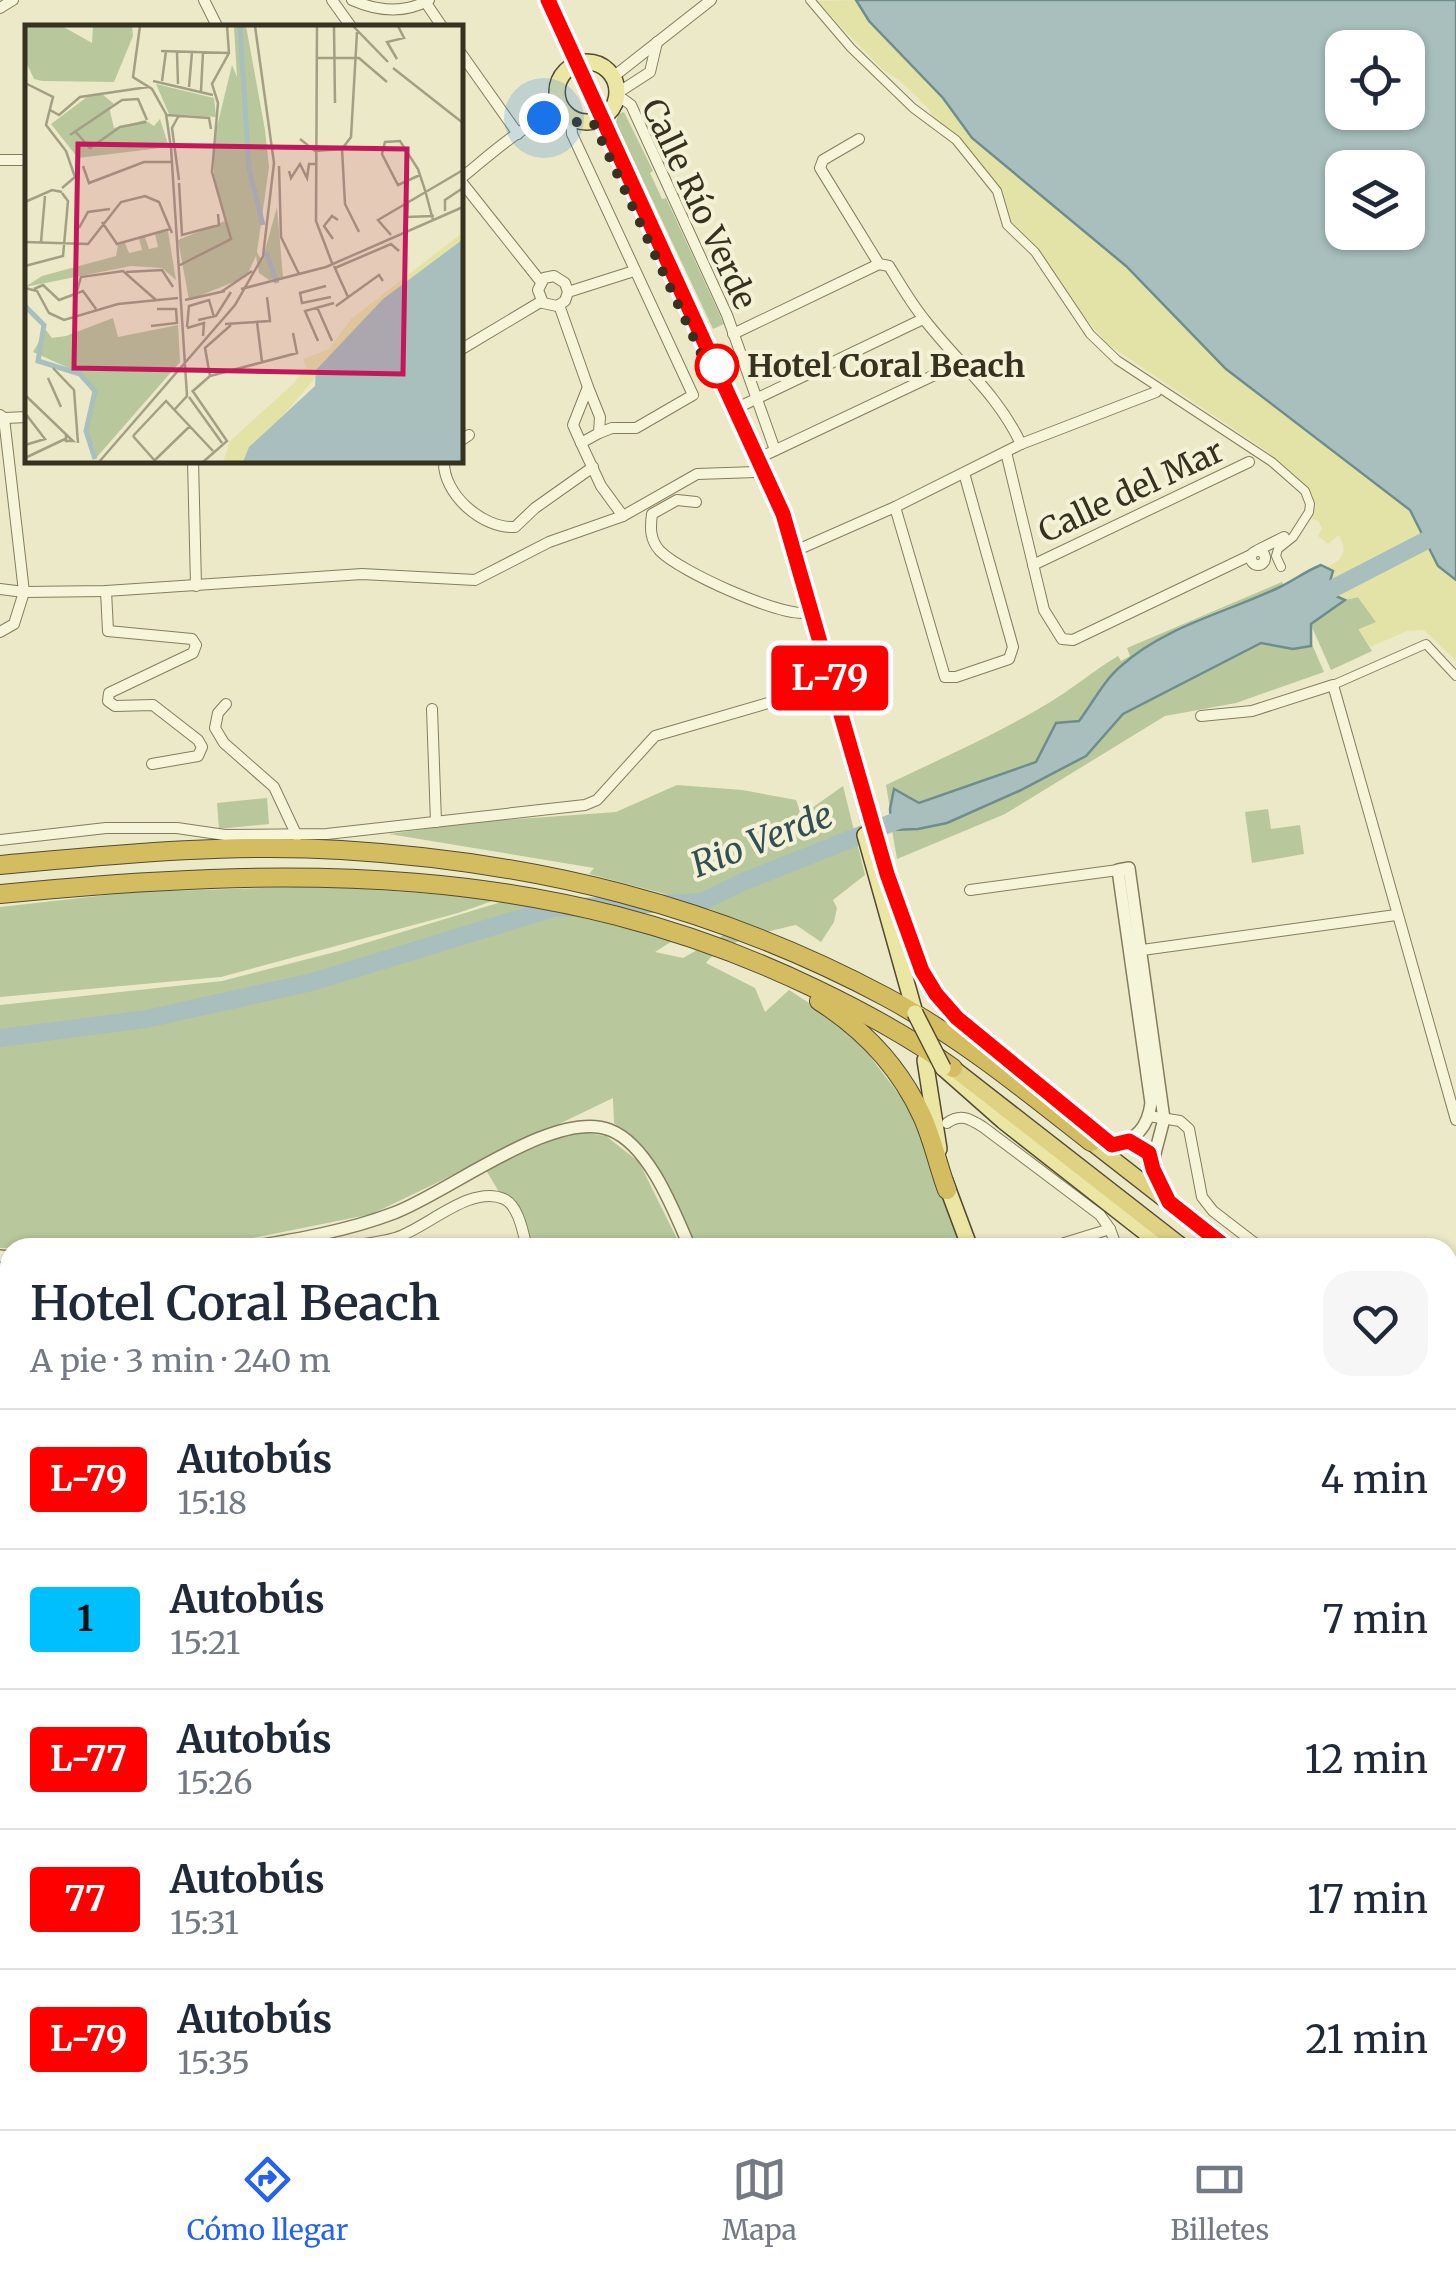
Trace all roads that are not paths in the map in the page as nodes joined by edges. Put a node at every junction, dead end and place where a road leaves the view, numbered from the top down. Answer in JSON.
{"nodes":[{"id":1,"x":12,"y":0,"type":"edge"},
{"id":2,"x":204,"y":0,"type":"edge"},
{"id":3,"x":332,"y":0,"type":"edge"},
{"id":4,"x":352,"y":0,"type":"edge"},
{"id":5,"x":538,"y":0,"type":"edge"},
{"id":6,"x":548,"y":0,"type":"edge"},
{"id":7,"x":711,"y":0,"type":"edge"},
{"id":8,"x":810,"y":0,"type":"edge"},
{"id":9,"x":427,"y":2,"type":"edge"},
{"id":10,"x":0,"y":8,"type":"edge"},
{"id":11,"x":216,"y":25,"type":"edge"},
{"id":12,"x":350,"y":25,"type":"edge"},
{"id":13,"x":441,"y":25,"type":"edge"},
{"id":14,"x":657,"y":42,"type":"junction"},
{"id":15,"x":462,"y":55,"type":"edge"},
{"id":16,"x":573,"y":66,"type":"junction"},
{"id":17,"x":613,"y":76,"type":"junction"},
{"id":18,"x":558,"y":94,"type":"junction"},
{"id":19,"x":616,"y":94,"type":"junction"},
{"id":20,"x":568,"y":116,"type":"junction"},
{"id":21,"x":544,"y":118,"type":"junction"},
{"id":22,"x":598,"y":122,"type":"junction"},
{"id":23,"x":518,"y":134,"type":"junction"},
{"id":24,"x":859,"y":139,"type":"dead end"},
{"id":25,"x":462,"y":177,"type":"edge"},
{"id":26,"x":462,"y":182,"type":"edge"},
{"id":27,"x":879,"y":264,"type":"junction"},
{"id":28,"x":634,"y":271,"type":"junction"},
{"id":29,"x":541,"y":282,"type":"junction"},
{"id":30,"x":568,"y":292,"type":"junction"},
{"id":31,"x":542,"y":301,"type":"junction"},
{"id":32,"x":559,"y":305,"type":"junction"},
{"id":33,"x":923,"y":319,"type":"junction"},
{"id":34,"x":733,"y":334,"type":"junction"},
{"id":35,"x":462,"y":349,"type":"edge"},
{"id":36,"x":962,"y":362,"type":"junction"},
{"id":37,"x":588,"y":387,"type":"junction"},
{"id":38,"x":1156,"y":392,"type":"dead end"},
{"id":39,"x":756,"y":400,"type":"junction"},
{"id":40,"x":737,"y":408,"type":"junction"},
{"id":41,"x":2,"y":417,"type":"edge"},
{"id":42,"x":599,"y":432,"type":"junction"},
{"id":43,"x":581,"y":443,"type":"junction"},
{"id":44,"x":1021,"y":444,"type":"junction"},
{"id":45,"x":775,"y":450,"type":"junction"},
{"id":46,"x":1006,"y":452,"type":"junction"},
{"id":47,"x":193,"y":462,"type":"edge"},
{"id":48,"x":444,"y":462,"type":"edge"},
{"id":49,"x":1249,"y":462,"type":"dead end"},
{"id":50,"x":758,"y":465,"type":"junction"},
{"id":51,"x":593,"y":467,"type":"junction"},
{"id":52,"x":964,"y":474,"type":"junction"},
{"id":53,"x":696,"y":502,"type":"dead end"},
{"id":54,"x":895,"y":508,"type":"junction"},
{"id":55,"x":623,"y":516,"type":"junction"},
{"id":56,"x":1288,"y":537,"type":"junction"},
{"id":57,"x":795,"y":551,"type":"junction"},
{"id":58,"x":1033,"y":565,"type":"junction"},
{"id":59,"x":1281,"y":566,"type":"dead end"},
{"id":60,"x":196,"y":586,"type":"junction"},
{"id":61,"x":0,"y":589,"type":"edge"},
{"id":62,"x":24,"y":592,"type":"junction"},
{"id":63,"x":106,"y":592,"type":"junction"},
{"id":64,"x":804,"y":613,"type":"junction"},
{"id":65,"x":0,"y":632,"type":"edge"},
{"id":66,"x":1456,"y":676,"type":"edge"},
{"id":67,"x":1333,"y":685,"type":"junction"},
{"id":68,"x":823,"y":687,"type":"junction"},
{"id":69,"x":226,"y":704,"type":"dead end"},
{"id":70,"x":432,"y":709,"type":"dead end"},
{"id":71,"x":1201,"y":716,"type":"dead end"},
{"id":72,"x":152,"y":764,"type":"dead end"},
{"id":73,"x":852,"y":774,"type":"junction"},
{"id":74,"x":436,"y":822,"type":"junction"},
{"id":75,"x":297,"y":836,"type":"junction"},
{"id":76,"x":0,"y":840,"type":"edge"},
{"id":77,"x":0,"y":865,"type":"edge"},
{"id":78,"x":1123,"y":869,"type":"joint"},
{"id":79,"x":881,"y":875,"type":"junction"},
{"id":80,"x":970,"y":890,"type":"dead end"},
{"id":81,"x":0,"y":894,"type":"edge"},
{"id":82,"x":1396,"y":914,"type":"junction"},
{"id":83,"x":1136,"y":951,"type":"junction"},
{"id":84,"x":783,"y":973,"type":"junction"},
{"id":85,"x":913,"y":1006,"type":"junction"},
{"id":86,"x":948,"y":1068,"type":"junction"},
{"id":87,"x":1153,"y":1077,"type":"junction"},
{"id":88,"x":1149,"y":1116,"type":"junction"},
{"id":89,"x":1077,"y":1117,"type":"joint"},
{"id":90,"x":1164,"y":1119,"type":"junction"},
{"id":91,"x":1456,"y":1120,"type":"edge"},
{"id":92,"x":947,"y":1122,"type":"dead end"},
{"id":93,"x":1108,"y":1144,"type":"junction"},
{"id":94,"x":1153,"y":1161,"type":"joint"},
{"id":95,"x":948,"y":1190,"type":"junction"},
{"id":96,"x":1169,"y":1202,"type":"junction"},
{"id":97,"x":1110,"y":1229,"type":"junction"},
{"id":98,"x":293,"y":1238,"type":"edge"},
{"id":99,"x":392,"y":1238,"type":"edge"},
{"id":100,"x":524,"y":1238,"type":"edge"},
{"id":101,"x":685,"y":1238,"type":"edge"},
{"id":102,"x":966,"y":1238,"type":"edge"},
{"id":103,"x":1081,"y":1238,"type":"edge"},
{"id":104,"x":1113,"y":1238,"type":"edge"},
{"id":105,"x":1151,"y":1238,"type":"edge"},
{"id":106,"x":1171,"y":1238,"type":"edge"},
{"id":107,"x":1214,"y":1238,"type":"edge"},
{"id":108,"x":1248,"y":1238,"type":"edge"}],
"edges":[{"from":1,"to":10,"type":"street"},
{"from":2,"to":11,"type":"street"},
{"from":3,"to":12,"type":"street"},
{"from":4,"to":9,"type":"street"},
{"from":5,"to":16,"type":"main road"},
{"from":6,"to":16,"type":"main road"},
{"from":7,"to":14,"type":"street"},
{"from":8,"to":56,"type":"street"},
{"from":9,"to":13,"type":"street"},
{"from":14,"to":17,"type":"street"},
{"from":14,"to":19,"type":"street"},
{"from":15,"to":23,"type":"street"},
{"from":16,"to":17,"type":"main road"},
{"from":16,"to":18,"type":"main road"},
{"from":16,"to":22,"type":"main road"},
{"from":17,"to":19,"type":"main road"},
{"from":18,"to":20,"type":"main road"},
{"from":18,"to":21,"type":"street"},
{"from":19,"to":22,"type":"main road"},
{"from":19,"to":34,"type":"street","name":"Calle Río Verde"},
{"from":20,"to":21,"type":"street"},
{"from":20,"to":22,"type":"main road"},
{"from":20,"to":28,"type":"street"},
{"from":21,"to":23,"type":"street"},
{"from":22,"to":40,"type":"main road"},
{"from":22,"to":50,"type":"main road"},
{"from":23,"to":25,"type":"street"},
{"from":24,"to":27,"type":"street"},
{"from":26,"to":29,"type":"street"},
{"from":27,"to":33,"type":"street"},
{"from":27,"to":34,"type":"street"},
{"from":28,"to":30,"type":"street"},
{"from":28,"to":42,"type":"street"},
{"from":29,"to":30,"type":"street"},
{"from":29,"to":31,"type":"street"},
{"from":30,"to":32,"type":"street"},
{"from":31,"to":32,"type":"street"},
{"from":31,"to":35,"type":"street"},
{"from":32,"to":37,"type":"street"},
{"from":33,"to":36,"type":"street"},
{"from":33,"to":39,"type":"street"},
{"from":34,"to":39,"type":"street","name":"Calle Río Verde"},
{"from":36,"to":44,"type":"street"},
{"from":36,"to":45,"type":"street"},
{"from":37,"to":42,"type":"street"},
{"from":37,"to":43,"type":"street"},
{"from":38,"to":44,"type":"street"},
{"from":39,"to":40,"type":"street"},
{"from":39,"to":45,"type":"street","name":"Calle Río Verde"},
{"from":40,"to":50,"type":"main road"},
{"from":41,"to":62,"type":"street"},
{"from":42,"to":43,"type":"street"},
{"from":43,"to":51,"type":"street"},
{"from":44,"to":46,"type":"street"},
{"from":45,"to":50,"type":"street"},
{"from":46,"to":52,"type":"street"},
{"from":46,"to":58,"type":"street"},
{"from":47,"to":60,"type":"street"},
{"from":48,"to":51,"type":"street"},
{"from":49,"to":58,"type":"street","name":"Calle del Mar"},
{"from":50,"to":55,"type":"street"},
{"from":50,"to":57,"type":"main road"},
{"from":50,"to":64,"type":"main road"},
{"from":51,"to":55,"type":"street"},
{"from":52,"to":54,"type":"street"},
{"from":52,"to":54,"type":"street"},
{"from":53,"to":64,"type":"street"},
{"from":54,"to":57,"type":"street"},
{"from":55,"to":60,"type":"street"},
{"from":56,"to":58,"type":"street"},
{"from":56,"to":59,"type":"street"},
{"from":57,"to":73,"type":"main road"},
{"from":60,"to":63,"type":"street"},
{"from":61,"to":62,"type":"street"},
{"from":62,"to":63,"type":"street"},
{"from":62,"to":65,"type":"street"},
{"from":63,"to":72,"type":"street"},
{"from":64,"to":68,"type":"main road"},
{"from":66,"to":67,"type":"street"},
{"from":67,"to":71,"type":"street"},
{"from":67,"to":82,"type":"street"},
{"from":68,"to":73,"type":"main road"},
{"from":68,"to":74,"type":"street"},
{"from":69,"to":75,"type":"street"},
{"from":70,"to":74,"type":"street"},
{"from":73,"to":79,"type":"main road"},
{"from":74,"to":75,"type":"street"},
{"from":75,"to":76,"type":"street"},
{"from":77,"to":93,"type":"highway"},
{"from":78,"to":80,"type":"street"},
{"from":78,"to":83,"type":"street"},
{"from":79,"to":85,"type":"main road"},
{"from":79,"to":89,"type":"main road"},
{"from":81,"to":84,"type":"highway"},
{"from":82,"to":83,"type":"street"},
{"from":82,"to":91,"type":"street"},
{"from":83,"to":87,"type":"street"},
{"from":84,"to":86,"type":"highway"},
{"from":84,"to":95,"type":"highway"},
{"from":85,"to":86,"type":"main road","bridge":true},
{"from":85,"to":95,"type":"main road","bridge":true},
{"from":86,"to":105,"type":"main road"},
{"from":86,"to":106,"type":"highway"},
{"from":87,"to":88,"type":"street"},
{"from":87,"to":90,"type":"street"},
{"from":88,"to":90,"type":"street"},
{"from":88,"to":93,"type":"street"},
{"from":89,"to":93,"type":"highway"},
{"from":90,"to":94,"type":"street"},
{"from":90,"to":108,"type":"street"},
{"from":92,"to":97,"type":"street"},
{"from":93,"to":96,"type":"highway"},
{"from":94,"to":96,"type":"highway"},
{"from":95,"to":102,"type":"main road"},
{"from":96,"to":107,"type":"highway"},
{"from":97,"to":103,"type":"street"},
{"from":97,"to":104,"type":"street"},
{"from":98,"to":101,"type":"street"},
{"from":99,"to":100,"type":"street"}]}
